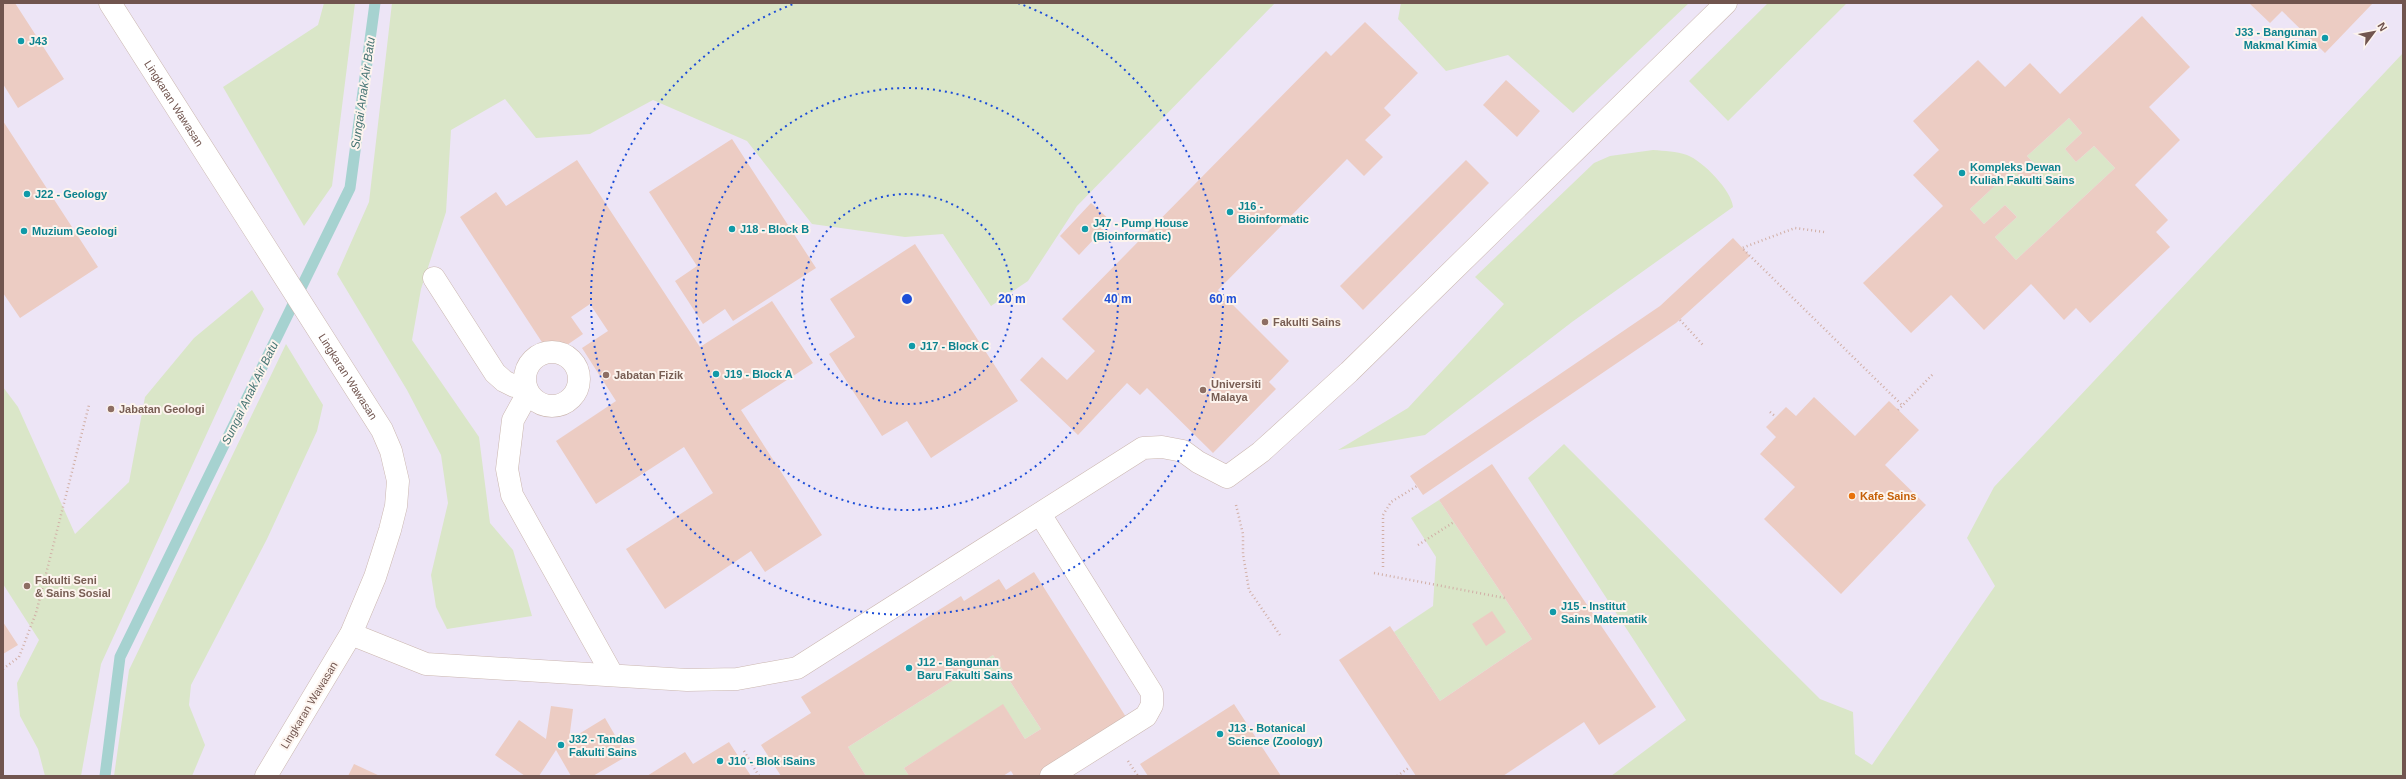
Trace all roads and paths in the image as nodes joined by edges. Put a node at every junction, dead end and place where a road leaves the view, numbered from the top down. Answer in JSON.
{"nodes":[{"id":1,"x":110,"y":3,"type":"edge"},
{"id":2,"x":1726,"y":3,"type":"edge"},
{"id":3,"x":1824,"y":232,"type":"dead end"},
{"id":4,"x":434,"y":278,"type":"dead end"},
{"id":5,"x":1680,"y":320,"type":"dead end"},
{"id":6,"x":1703,"y":345,"type":"dead end"},
{"id":7,"x":1933,"y":374,"type":"dead end"},
{"id":8,"x":89,"y":405,"type":"dead end"},
{"id":9,"x":1902,"y":405,"type":"junction"},
{"id":10,"x":1898,"y":410,"type":"dead end"},
{"id":11,"x":1770,"y":412,"type":"dead end"},
{"id":12,"x":1776,"y":417,"type":"dead end"},
{"id":13,"x":1227,"y":477,"type":"junction"},
{"id":14,"x":1417,"y":486,"type":"dead end"},
{"id":15,"x":1040,"y":514,"type":"junction"},
{"id":16,"x":1454,"y":522,"type":"dead end"},
{"id":17,"x":1418,"y":545,"type":"dead end"},
{"id":18,"x":1383,"y":567,"type":"dead end"},
{"id":19,"x":1374,"y":573,"type":"dead end"},
{"id":20,"x":1505,"y":598,"type":"dead end"},
{"id":21,"x":351,"y":634,"type":"junction"},
{"id":22,"x":1280,"y":635,"type":"dead end"},
{"id":23,"x":3,"y":669,"type":"edge"},
{"id":24,"x":612,"y":674,"type":"junction"},
{"id":25,"x":744,"y":751,"type":"dead end"},
{"id":26,"x":1131,"y":766,"type":"dead end"},
{"id":27,"x":1410,"y":767,"type":"dead end"},
{"id":28,"x":266,"y":776,"type":"edge"},
{"id":29,"x":759,"y":776,"type":"edge"},
{"id":30,"x":1051,"y":776,"type":"edge"},
{"id":31,"x":1138,"y":776,"type":"edge"},
{"id":32,"x":1396,"y":776,"type":"edge"}],
"edges":[{"from":1,"to":21,"type":"street","name":"Lingkaran Wawasan"},
{"from":2,"to":13,"type":"street"},
{"from":3,"to":9,"type":"path"},
{"from":4,"to":24,"type":"street"},
{"from":5,"to":6,"type":"path"},
{"from":7,"to":9,"type":"path"},
{"from":8,"to":23,"type":"path"},
{"from":9,"to":10,"type":"path"},
{"from":11,"to":12,"type":"path"},
{"from":13,"to":15,"type":"street"},
{"from":13,"to":22,"type":"path"},
{"from":14,"to":18,"type":"path"},
{"from":15,"to":24,"type":"street"},
{"from":15,"to":30,"type":"street"},
{"from":16,"to":17,"type":"path"},
{"from":19,"to":20,"type":"path"},
{"from":21,"to":24,"type":"street"},
{"from":21,"to":28,"type":"street","name":"Lingkaran Wawasan"},
{"from":25,"to":29,"type":"path"},
{"from":26,"to":31,"type":"path"},
{"from":27,"to":32,"type":"path"}]}
